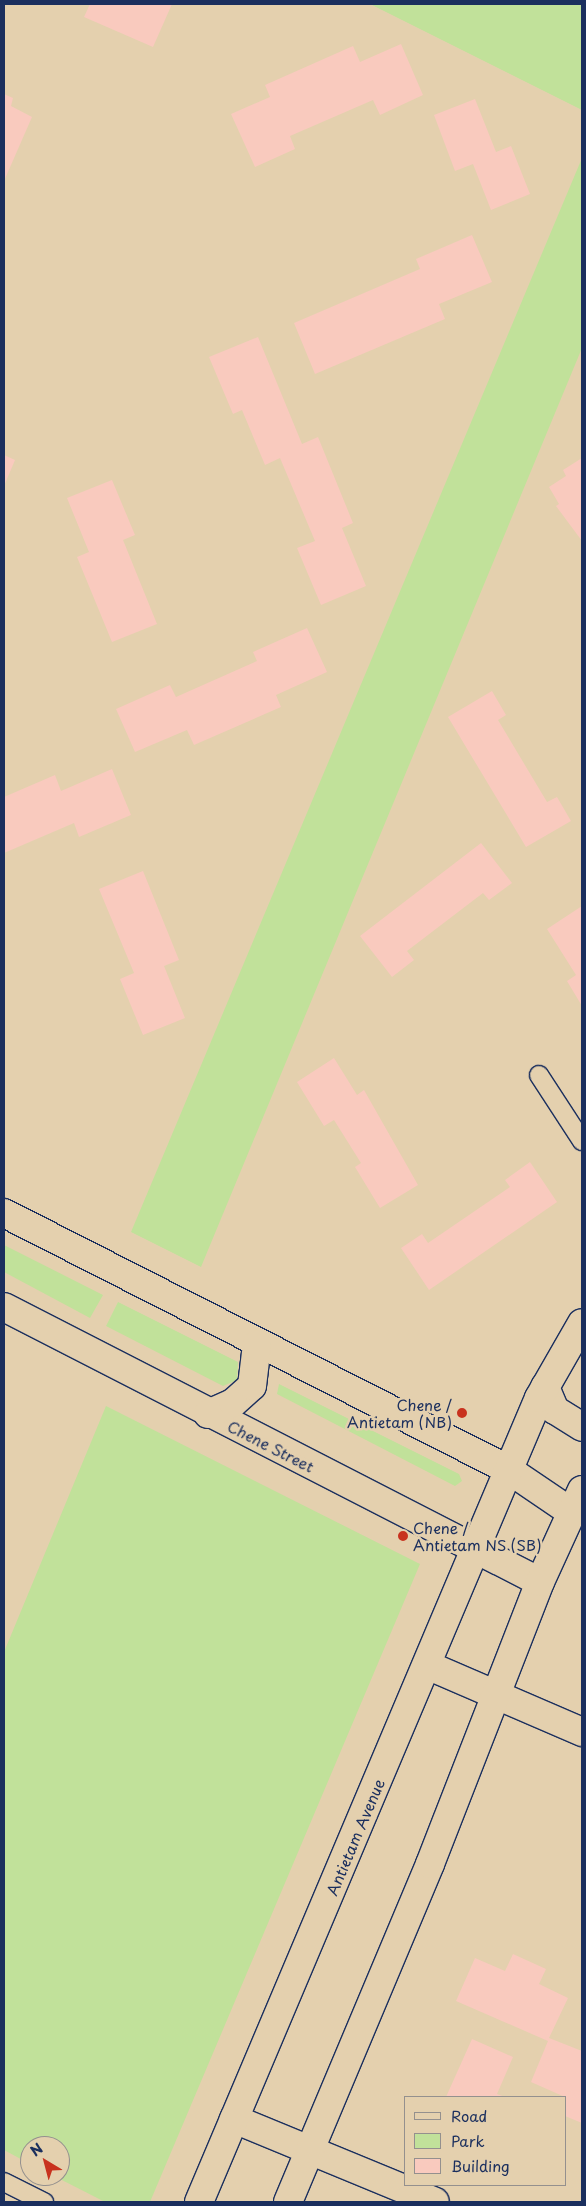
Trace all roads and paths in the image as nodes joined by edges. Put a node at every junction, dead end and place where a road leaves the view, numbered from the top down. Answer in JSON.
{"nodes":[{"id":1,"x":539,"y":1075,"type":"dead end"},
{"id":2,"x":582,"y":1141,"type":"edge"},
{"id":3,"x":4,"y":1213,"type":"edge"},
{"id":4,"x":4,"y":1307,"type":"edge"},
{"id":5,"x":582,"y":1323,"type":"edge"},
{"id":6,"x":257,"y":1344,"type":"junction"},
{"id":7,"x":545,"y":1387,"type":"junction"},
{"id":8,"x":208,"y":1414,"type":"junction"},
{"id":9,"x":582,"y":1427,"type":"edge"},
{"id":10,"x":509,"y":1470,"type":"junction"},
{"id":11,"x":576,"y":1501,"type":"edge"},
{"id":12,"x":474,"y":1548,"type":"junction"},
{"id":13,"x":540,"y":1582,"type":"junction"},
{"id":14,"x":429,"y":1666,"type":"junction"},
{"id":15,"x":496,"y":1694,"type":"junction"},
{"id":16,"x":582,"y":1732,"type":"edge"},
{"id":17,"x":234,"y":2119,"type":"junction"},
{"id":18,"x":309,"y":2152,"type":"junction"},
{"id":19,"x":4,"y":2182,"type":"edge"},
{"id":20,"x":44,"y":2202,"type":"edge"},
{"id":21,"x":199,"y":2202,"type":"edge"},
{"id":22,"x":288,"y":2202,"type":"edge"},
{"id":23,"x":435,"y":2202,"type":"edge"}],
"edges":[{"from":1,"to":2,"type":"lane"},
{"from":3,"to":6,"type":"street"},
{"from":4,"to":8,"type":"street","name":"Chene Street"},
{"from":5,"to":7,"type":"street"},
{"from":6,"to":8,"type":"street"},
{"from":6,"to":10,"type":"street"},
{"from":7,"to":9,"type":"street"},
{"from":7,"to":10,"type":"street"},
{"from":8,"to":12,"type":"street","name":"Chene Street"},
{"from":10,"to":11,"type":"street"},
{"from":10,"to":12,"type":"street","name":"Antietam Avenue"},
{"from":11,"to":13,"type":"street"},
{"from":12,"to":13,"type":"street","name":"Chene Street"},
{"from":12,"to":14,"type":"street","name":"Antietam Avenue"},
{"from":13,"to":15,"type":"street"},
{"from":14,"to":15,"type":"street"},
{"from":14,"to":17,"type":"street","name":"Antietam Avenue"},
{"from":15,"to":16,"type":"street"},
{"from":15,"to":18,"type":"street"},
{"from":17,"to":18,"type":"street"},
{"from":17,"to":21,"type":"street","name":"Antietam Avenue"},
{"from":18,"to":22,"type":"street"},
{"from":18,"to":23,"type":"street"},
{"from":19,"to":20,"type":"lane"}]}
